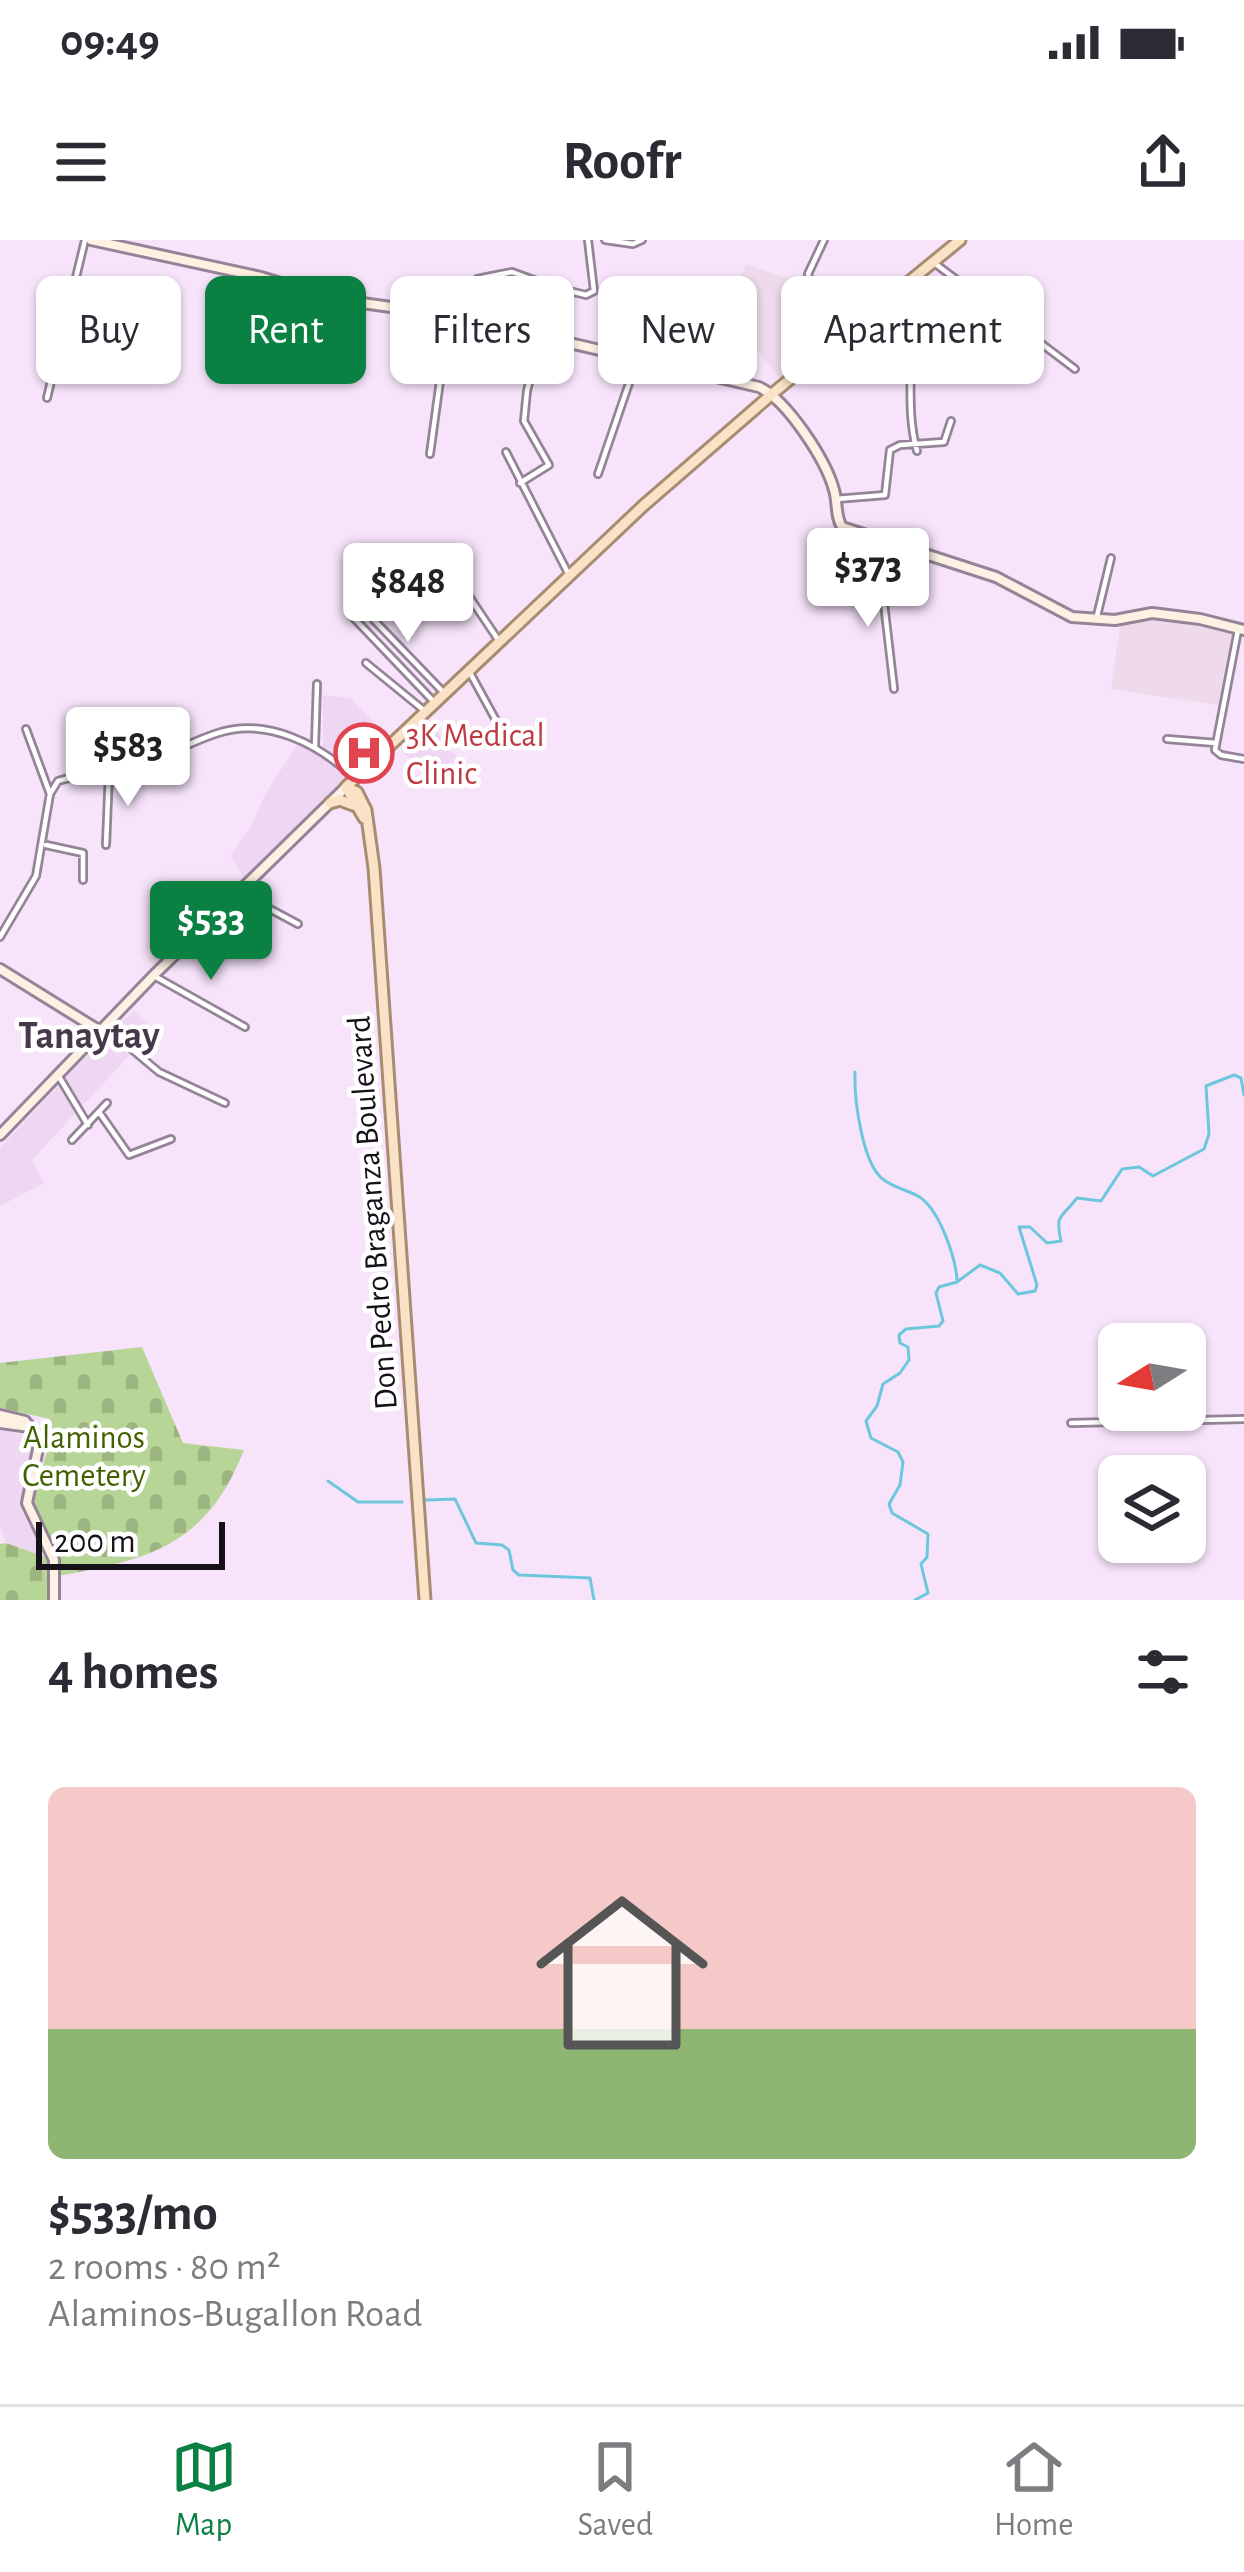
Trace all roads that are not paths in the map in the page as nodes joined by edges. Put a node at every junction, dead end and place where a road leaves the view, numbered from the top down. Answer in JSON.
{"nodes":[{"id":1,"x":91,"y":240,"type":"edge"},
{"id":2,"x":588,"y":240,"type":"edge"},
{"id":3,"x":605,"y":240,"type":"edge"},
{"id":4,"x":642,"y":240,"type":"edge"},
{"id":5,"x":824,"y":240,"type":"edge"},
{"id":6,"x":959,"y":240,"type":"edge"},
{"id":7,"x":933,"y":262,"type":"junction"},
{"id":8,"x":492,"y":276,"type":"edge"},
{"id":9,"x":523,"y":276,"type":"edge"},
{"id":10,"x":809,"y":276,"type":"edge"},
{"id":11,"x":916,"y":276,"type":"edge"},
{"id":12,"x":574,"y":292,"type":"edge"},
{"id":13,"x":390,"y":307,"type":"edge"},
{"id":14,"x":1075,"y":369,"type":"dead end"},
{"id":15,"x":440,"y":384,"type":"edge"},
{"id":16,"x":529,"y":384,"type":"edge"},
{"id":17,"x":629,"y":384,"type":"edge"},
{"id":18,"x":741,"y":384,"type":"edge"},
{"id":19,"x":784,"y":384,"type":"edge"},
{"id":20,"x":910,"y":384,"type":"edge"},
{"id":21,"x":772,"y":394,"type":"junction"},
{"id":22,"x":47,"y":398,"type":"dead end"},
{"id":23,"x":951,"y":421,"type":"dead end"},
{"id":24,"x":916,"y":447,"type":"junction"},
{"id":25,"x":506,"y":452,"type":"dead end"},
{"id":26,"x":430,"y":454,"type":"dead end"},
{"id":27,"x":598,"y":474,"type":"dead end"},
{"id":28,"x":520,"y":483,"type":"junction"},
{"id":29,"x":836,"y":499,"type":"junction"},
{"id":30,"x":898,"y":545,"type":"junction"},
{"id":31,"x":1111,"y":558,"type":"dead end"},
{"id":32,"x":448,"y":565,"type":"dead end"},
{"id":33,"x":569,"y":575,"type":"junction"},
{"id":34,"x":351,"y":615,"type":"dead end"},
{"id":35,"x":374,"y":620,"type":"dead end"},
{"id":36,"x":1096,"y":620,"type":"junction"},
{"id":37,"x":1241,"y":630,"type":"edge"},
{"id":38,"x":500,"y":641,"type":"junction"},
{"id":39,"x":366,"y":663,"type":"dead end"},
{"id":40,"x":469,"y":671,"type":"junction"},
{"id":41,"x":316,"y":684,"type":"dead end"},
{"id":42,"x":894,"y":689,"type":"dead end"},
{"id":43,"x":445,"y":694,"type":"junction"},
{"id":44,"x":431,"y":708,"type":"junction"},
{"id":45,"x":26,"y":729,"type":"dead end"},
{"id":46,"x":1167,"y":739,"type":"dead end"},
{"id":47,"x":1216,"y":743,"type":"junction"},
{"id":48,"x":509,"y":744,"type":"dead end"},
{"id":49,"x":315,"y":746,"type":"junction"},
{"id":50,"x":1244,"y":759,"type":"edge"},
{"id":51,"x":110,"y":771,"type":"junction"},
{"id":52,"x":354,"y":780,"type":"junction"},
{"id":53,"x":50,"y":794,"type":"junction"},
{"id":54,"x":330,"y":803,"type":"junction"},
{"id":55,"x":361,"y":809,"type":"junction"},
{"id":56,"x":44,"y":845,"type":"junction"},
{"id":57,"x":106,"y":845,"type":"dead end"},
{"id":58,"x":82,"y":880,"type":"dead end"},
{"id":59,"x":238,"y":892,"type":"junction"},
{"id":60,"x":298,"y":924,"type":"dead end"},
{"id":61,"x":0,"y":937,"type":"edge"},
{"id":62,"x":3,"y":974,"type":"edge"},
{"id":63,"x":154,"y":975,"type":"junction"},
{"id":64,"x":245,"y":1027,"type":"dead end"},
{"id":65,"x":102,"y":1029,"type":"junction"},
{"id":66,"x":58,"y":1075,"type":"junction"},
{"id":67,"x":225,"y":1102,"type":"dead end"},
{"id":68,"x":107,"y":1103,"type":"dead end"},
{"id":69,"x":99,"y":1112,"type":"junction"},
{"id":70,"x":88,"y":1125,"type":"junction"},
{"id":71,"x":0,"y":1136,"type":"edge"},
{"id":72,"x":171,"y":1139,"type":"dead end"},
{"id":73,"x":72,"y":1140,"type":"dead end"},
{"id":74,"x":0,"y":1419,"type":"edge"},
{"id":75,"x":1244,"y":1419,"type":"edge"},
{"id":76,"x":1071,"y":1424,"type":"dead end"},
{"id":77,"x":54,"y":1600,"type":"edge"},
{"id":78,"x":424,"y":1600,"type":"edge"}],
"edges":[{"from":1,"to":13,"type":"street"},
{"from":1,"to":22,"type":"street"},
{"from":2,"to":12,"type":"street"},
{"from":3,"to":4,"type":"street"},
{"from":5,"to":10,"type":"street"},
{"from":6,"to":7,"type":"main road"},
{"from":7,"to":11,"type":"main road"},
{"from":7,"to":14,"type":"street"},
{"from":8,"to":9,"type":"street"},
{"from":15,"to":26,"type":"street"},
{"from":16,"to":28,"type":"street"},
{"from":17,"to":27,"type":"street"},
{"from":18,"to":21,"type":"street"},
{"from":19,"to":21,"type":"main road"},
{"from":20,"to":24,"type":"street"},
{"from":21,"to":29,"type":"street"},
{"from":21,"to":33,"type":"main road"},
{"from":23,"to":24,"type":"street"},
{"from":24,"to":29,"type":"street"},
{"from":25,"to":28,"type":"street"},
{"from":28,"to":33,"type":"street"},
{"from":29,"to":30,"type":"street"},
{"from":30,"to":36,"type":"street"},
{"from":30,"to":42,"type":"street"},
{"from":31,"to":36,"type":"street"},
{"from":32,"to":38,"type":"street"},
{"from":33,"to":38,"type":"main road"},
{"from":34,"to":44,"type":"street"},
{"from":35,"to":43,"type":"street"},
{"from":36,"to":37,"type":"street"},
{"from":37,"to":47,"type":"street"},
{"from":38,"to":40,"type":"main road"},
{"from":39,"to":44,"type":"street"},
{"from":40,"to":43,"type":"main road"},
{"from":40,"to":48,"type":"street"},
{"from":41,"to":49,"type":"street"},
{"from":43,"to":44,"type":"main road"},
{"from":44,"to":52,"type":"main road"},
{"from":45,"to":53,"type":"street"},
{"from":46,"to":47,"type":"street"},
{"from":47,"to":50,"type":"street"},
{"from":49,"to":51,"type":"street"},
{"from":49,"to":52,"type":"street"},
{"from":51,"to":53,"type":"street"},
{"from":51,"to":57,"type":"street"},
{"from":52,"to":54,"type":"street"},
{"from":52,"to":55,"type":"main road","name":"Don Pedro Braganza Boulevard"},
{"from":52,"to":55,"type":"main road"},
{"from":53,"to":56,"type":"street"},
{"from":54,"to":55,"type":"main road"},
{"from":54,"to":59,"type":"street"},
{"from":55,"to":78,"type":"main road","name":"Don Pedro Braganza Boulevard"},
{"from":56,"to":58,"type":"street"},
{"from":56,"to":61,"type":"street"},
{"from":59,"to":60,"type":"street"},
{"from":59,"to":63,"type":"street"},
{"from":62,"to":65,"type":"street"},
{"from":63,"to":64,"type":"street"},
{"from":63,"to":65,"type":"street"},
{"from":65,"to":66,"type":"street"},
{"from":65,"to":67,"type":"street"},
{"from":66,"to":70,"type":"street"},
{"from":66,"to":71,"type":"street"},
{"from":68,"to":69,"type":"street"},
{"from":69,"to":70,"type":"street"},
{"from":69,"to":72,"type":"street"},
{"from":70,"to":73,"type":"street"},
{"from":74,"to":77,"type":"street"},
{"from":75,"to":76,"type":"street"}]}
